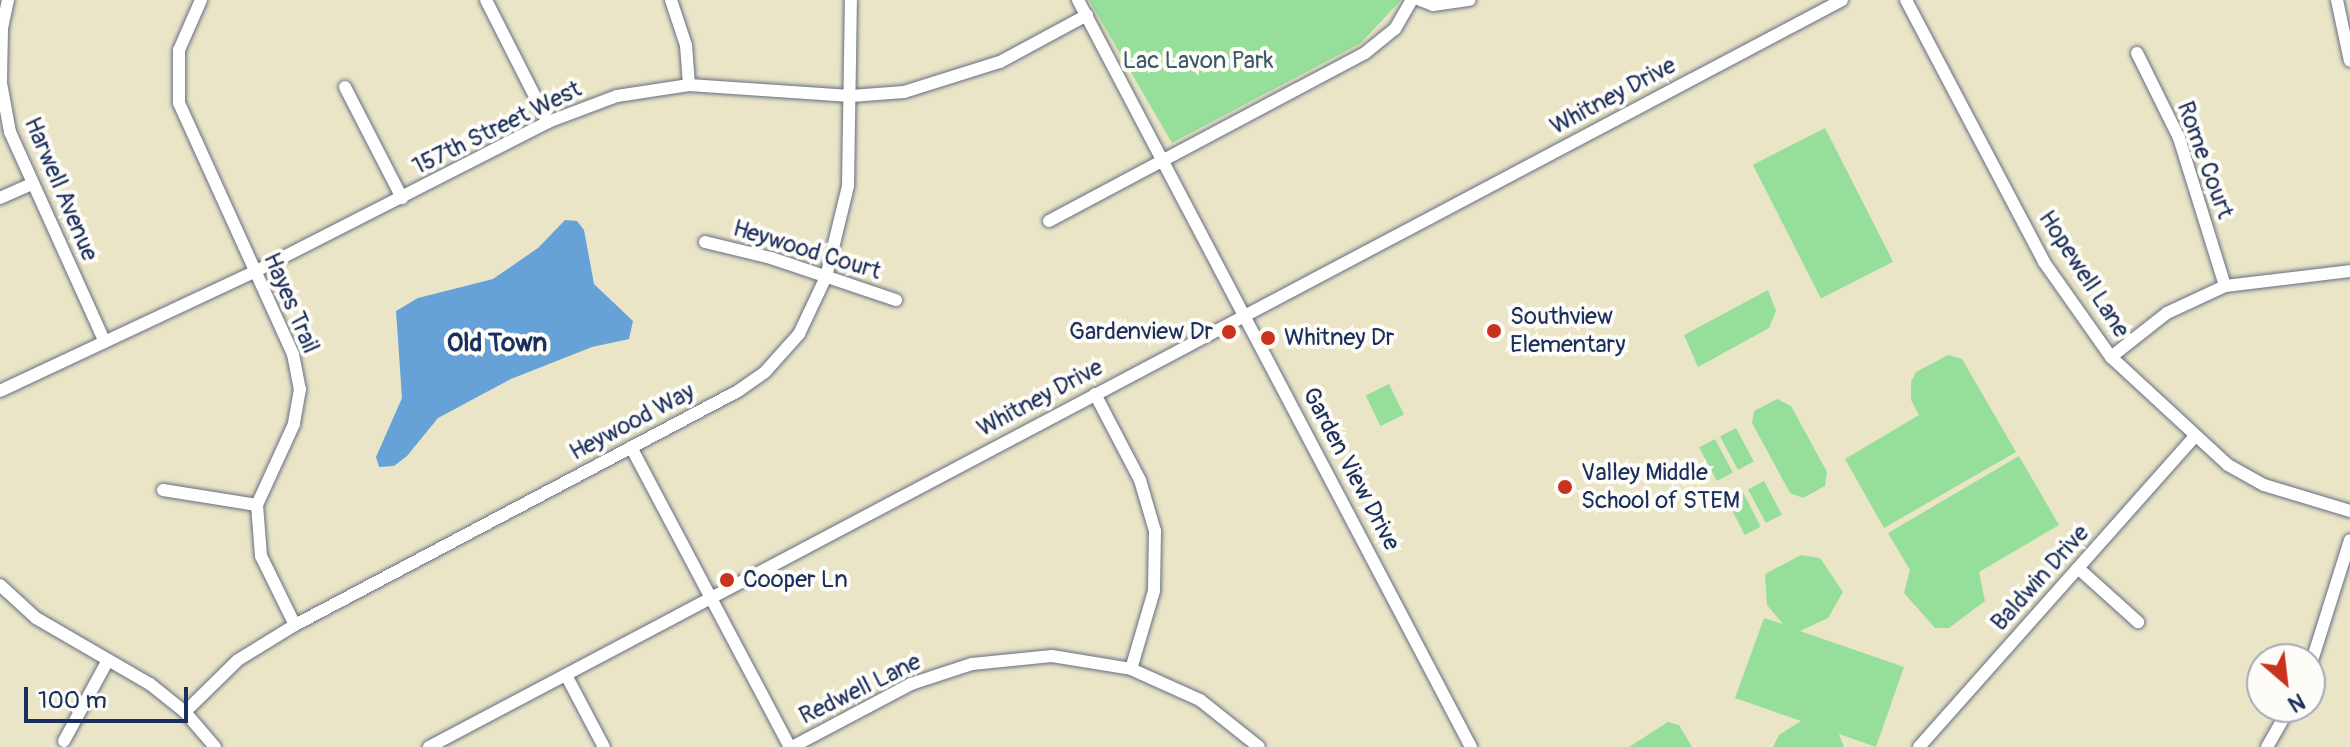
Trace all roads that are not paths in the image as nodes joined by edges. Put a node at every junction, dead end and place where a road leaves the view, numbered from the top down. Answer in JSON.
{"nodes":[{"id":1,"x":8,"y":0,"type":"edge"},
{"id":2,"x":201,"y":0,"type":"edge"},
{"id":3,"x":486,"y":0,"type":"edge"},
{"id":4,"x":671,"y":0,"type":"edge"},
{"id":5,"x":851,"y":0,"type":"edge"},
{"id":6,"x":1078,"y":0,"type":"edge"},
{"id":7,"x":1412,"y":0,"type":"edge"},
{"id":8,"x":1420,"y":0,"type":"edge"},
{"id":9,"x":1470,"y":0,"type":"edge"},
{"id":10,"x":1842,"y":0,"type":"edge"},
{"id":11,"x":1906,"y":0,"type":"edge"},
{"id":12,"x":2337,"y":0,"type":"edge"},
{"id":13,"x":1087,"y":15,"type":"junction"},
{"id":14,"x":2137,"y":53,"type":"dead end"},
{"id":15,"x":2350,"y":61,"type":"edge"},
{"id":16,"x":689,"y":85,"type":"junction"},
{"id":17,"x":345,"y":87,"type":"dead end"},
{"id":18,"x":851,"y":96,"type":"junction"},
{"id":19,"x":548,"y":122,"type":"junction"},
{"id":20,"x":1164,"y":160,"type":"junction"},
{"id":21,"x":31,"y":184,"type":"junction"},
{"id":22,"x":0,"y":198,"type":"edge"},
{"id":23,"x":402,"y":198,"type":"junction"},
{"id":24,"x":1049,"y":221,"type":"dead end"},
{"id":25,"x":705,"y":242,"type":"dead end"},
{"id":26,"x":2350,"y":271,"type":"edge"},
{"id":27,"x":254,"y":272,"type":"junction"},
{"id":28,"x":826,"y":277,"type":"junction"},
{"id":29,"x":2225,"y":286,"type":"junction"},
{"id":30,"x":896,"y":300,"type":"dead end"},
{"id":31,"x":1245,"y":315,"type":"junction"},
{"id":32,"x":105,"y":342,"type":"junction"},
{"id":33,"x":2111,"y":357,"type":"junction"},
{"id":34,"x":0,"y":391,"type":"edge"},
{"id":35,"x":1095,"y":394,"type":"junction"},
{"id":36,"x":2194,"y":437,"type":"junction"},
{"id":37,"x":631,"y":447,"type":"junction"},
{"id":38,"x":163,"y":490,"type":"dead end"},
{"id":39,"x":257,"y":505,"type":"junction"},
{"id":40,"x":2350,"y":511,"type":"edge"},
{"id":41,"x":2350,"y":540,"type":"edge"},
{"id":42,"x":2078,"y":568,"type":"junction"},
{"id":43,"x":0,"y":585,"type":"edge"},
{"id":44,"x":711,"y":598,"type":"junction"},
{"id":45,"x":2138,"y":622,"type":"dead end"},
{"id":46,"x":295,"y":625,"type":"junction"},
{"id":47,"x":2318,"y":643,"type":"edge"},
{"id":48,"x":108,"y":660,"type":"junction"},
{"id":49,"x":1131,"y":669,"type":"junction"},
{"id":50,"x":566,"y":675,"type":"junction"},
{"id":51,"x":185,"y":712,"type":"junction"},
{"id":52,"x":2281,"y":723,"type":"edge"},
{"id":53,"x":64,"y":741,"type":"dead end"},
{"id":54,"x":215,"y":747,"type":"edge"},
{"id":55,"x":429,"y":747,"type":"edge"},
{"id":56,"x":604,"y":747,"type":"edge"},
{"id":57,"x":791,"y":747,"type":"edge"},
{"id":58,"x":1259,"y":747,"type":"edge"},
{"id":59,"x":1471,"y":747,"type":"edge"},
{"id":60,"x":1919,"y":747,"type":"edge"},
{"id":61,"x":2267,"y":747,"type":"edge"}],
"edges":[{"from":1,"to":21,"type":"street","name":"Harwell Avenue"},
{"from":2,"to":27,"type":"street","name":"Hayes Trail"},
{"from":3,"to":19,"type":"street"},
{"from":4,"to":16,"type":"street"},
{"from":5,"to":18,"type":"street","name":"Heywood Way"},
{"from":6,"to":13,"type":"street","name":"Garden View Drive"},
{"from":7,"to":20,"type":"street"},
{"from":8,"to":9,"type":"street"},
{"from":10,"to":31,"type":"street","name":"Whitney Drive"},
{"from":11,"to":33,"type":"street","name":"Hopewell Lane"},
{"from":12,"to":15,"type":"street"},
{"from":13,"to":18,"type":"street","name":"157th Street West"},
{"from":13,"to":20,"type":"street","name":"Garden View Drive"},
{"from":14,"to":29,"type":"street","name":"Rome Court"},
{"from":16,"to":18,"type":"street","name":"157th Street West"},
{"from":16,"to":19,"type":"street","name":"157th Street West"},
{"from":17,"to":23,"type":"street"},
{"from":18,"to":28,"type":"street","name":"Heywood Way"},
{"from":19,"to":23,"type":"street","name":"157th Street West"},
{"from":20,"to":24,"type":"street"},
{"from":20,"to":31,"type":"street","name":"Garden View Drive"},
{"from":21,"to":22,"type":"street"},
{"from":21,"to":32,"type":"street","name":"Harwell Avenue"},
{"from":23,"to":27,"type":"street","name":"157th Street West"},
{"from":25,"to":28,"type":"street","name":"Heywood Court"},
{"from":26,"to":29,"type":"street"},
{"from":27,"to":32,"type":"street","name":"157th Street West"},
{"from":27,"to":39,"type":"street","name":"Hayes Trail"},
{"from":28,"to":30,"type":"street","name":"Heywood Court"},
{"from":28,"to":37,"type":"street","name":"Heywood Way"},
{"from":29,"to":33,"type":"street"},
{"from":31,"to":35,"type":"street","name":"Whitney Drive"},
{"from":31,"to":59,"type":"street","name":"Garden View Drive"},
{"from":32,"to":34,"type":"street","name":"157th Street West"},
{"from":33,"to":36,"type":"street","name":"Hopewell Lane"},
{"from":35,"to":44,"type":"street","name":"Whitney Drive"},
{"from":35,"to":49,"type":"street"},
{"from":36,"to":40,"type":"street","name":"Hopewell Lane"},
{"from":36,"to":42,"type":"street","name":"Baldwin Drive"},
{"from":37,"to":44,"type":"street"},
{"from":37,"to":46,"type":"street","name":"Heywood Way"},
{"from":38,"to":39,"type":"street"},
{"from":39,"to":46,"type":"street","name":"Hayes Trail"},
{"from":41,"to":47,"type":"street"},
{"from":42,"to":45,"type":"street"},
{"from":42,"to":60,"type":"street","name":"Baldwin Drive"},
{"from":43,"to":48,"type":"street"},
{"from":44,"to":50,"type":"street","name":"Whitney Drive"},
{"from":44,"to":57,"type":"street"},
{"from":46,"to":51,"type":"street","name":"Heywood Way"},
{"from":48,"to":51,"type":"street"},
{"from":48,"to":53,"type":"street"},
{"from":49,"to":57,"type":"street","name":"Redwell Lane"},
{"from":49,"to":58,"type":"street","name":"Redwell Lane"},
{"from":50,"to":55,"type":"street","name":"Whitney Drive"},
{"from":50,"to":56,"type":"street"},
{"from":51,"to":54,"type":"street"},
{"from":52,"to":61,"type":"street"}]}
